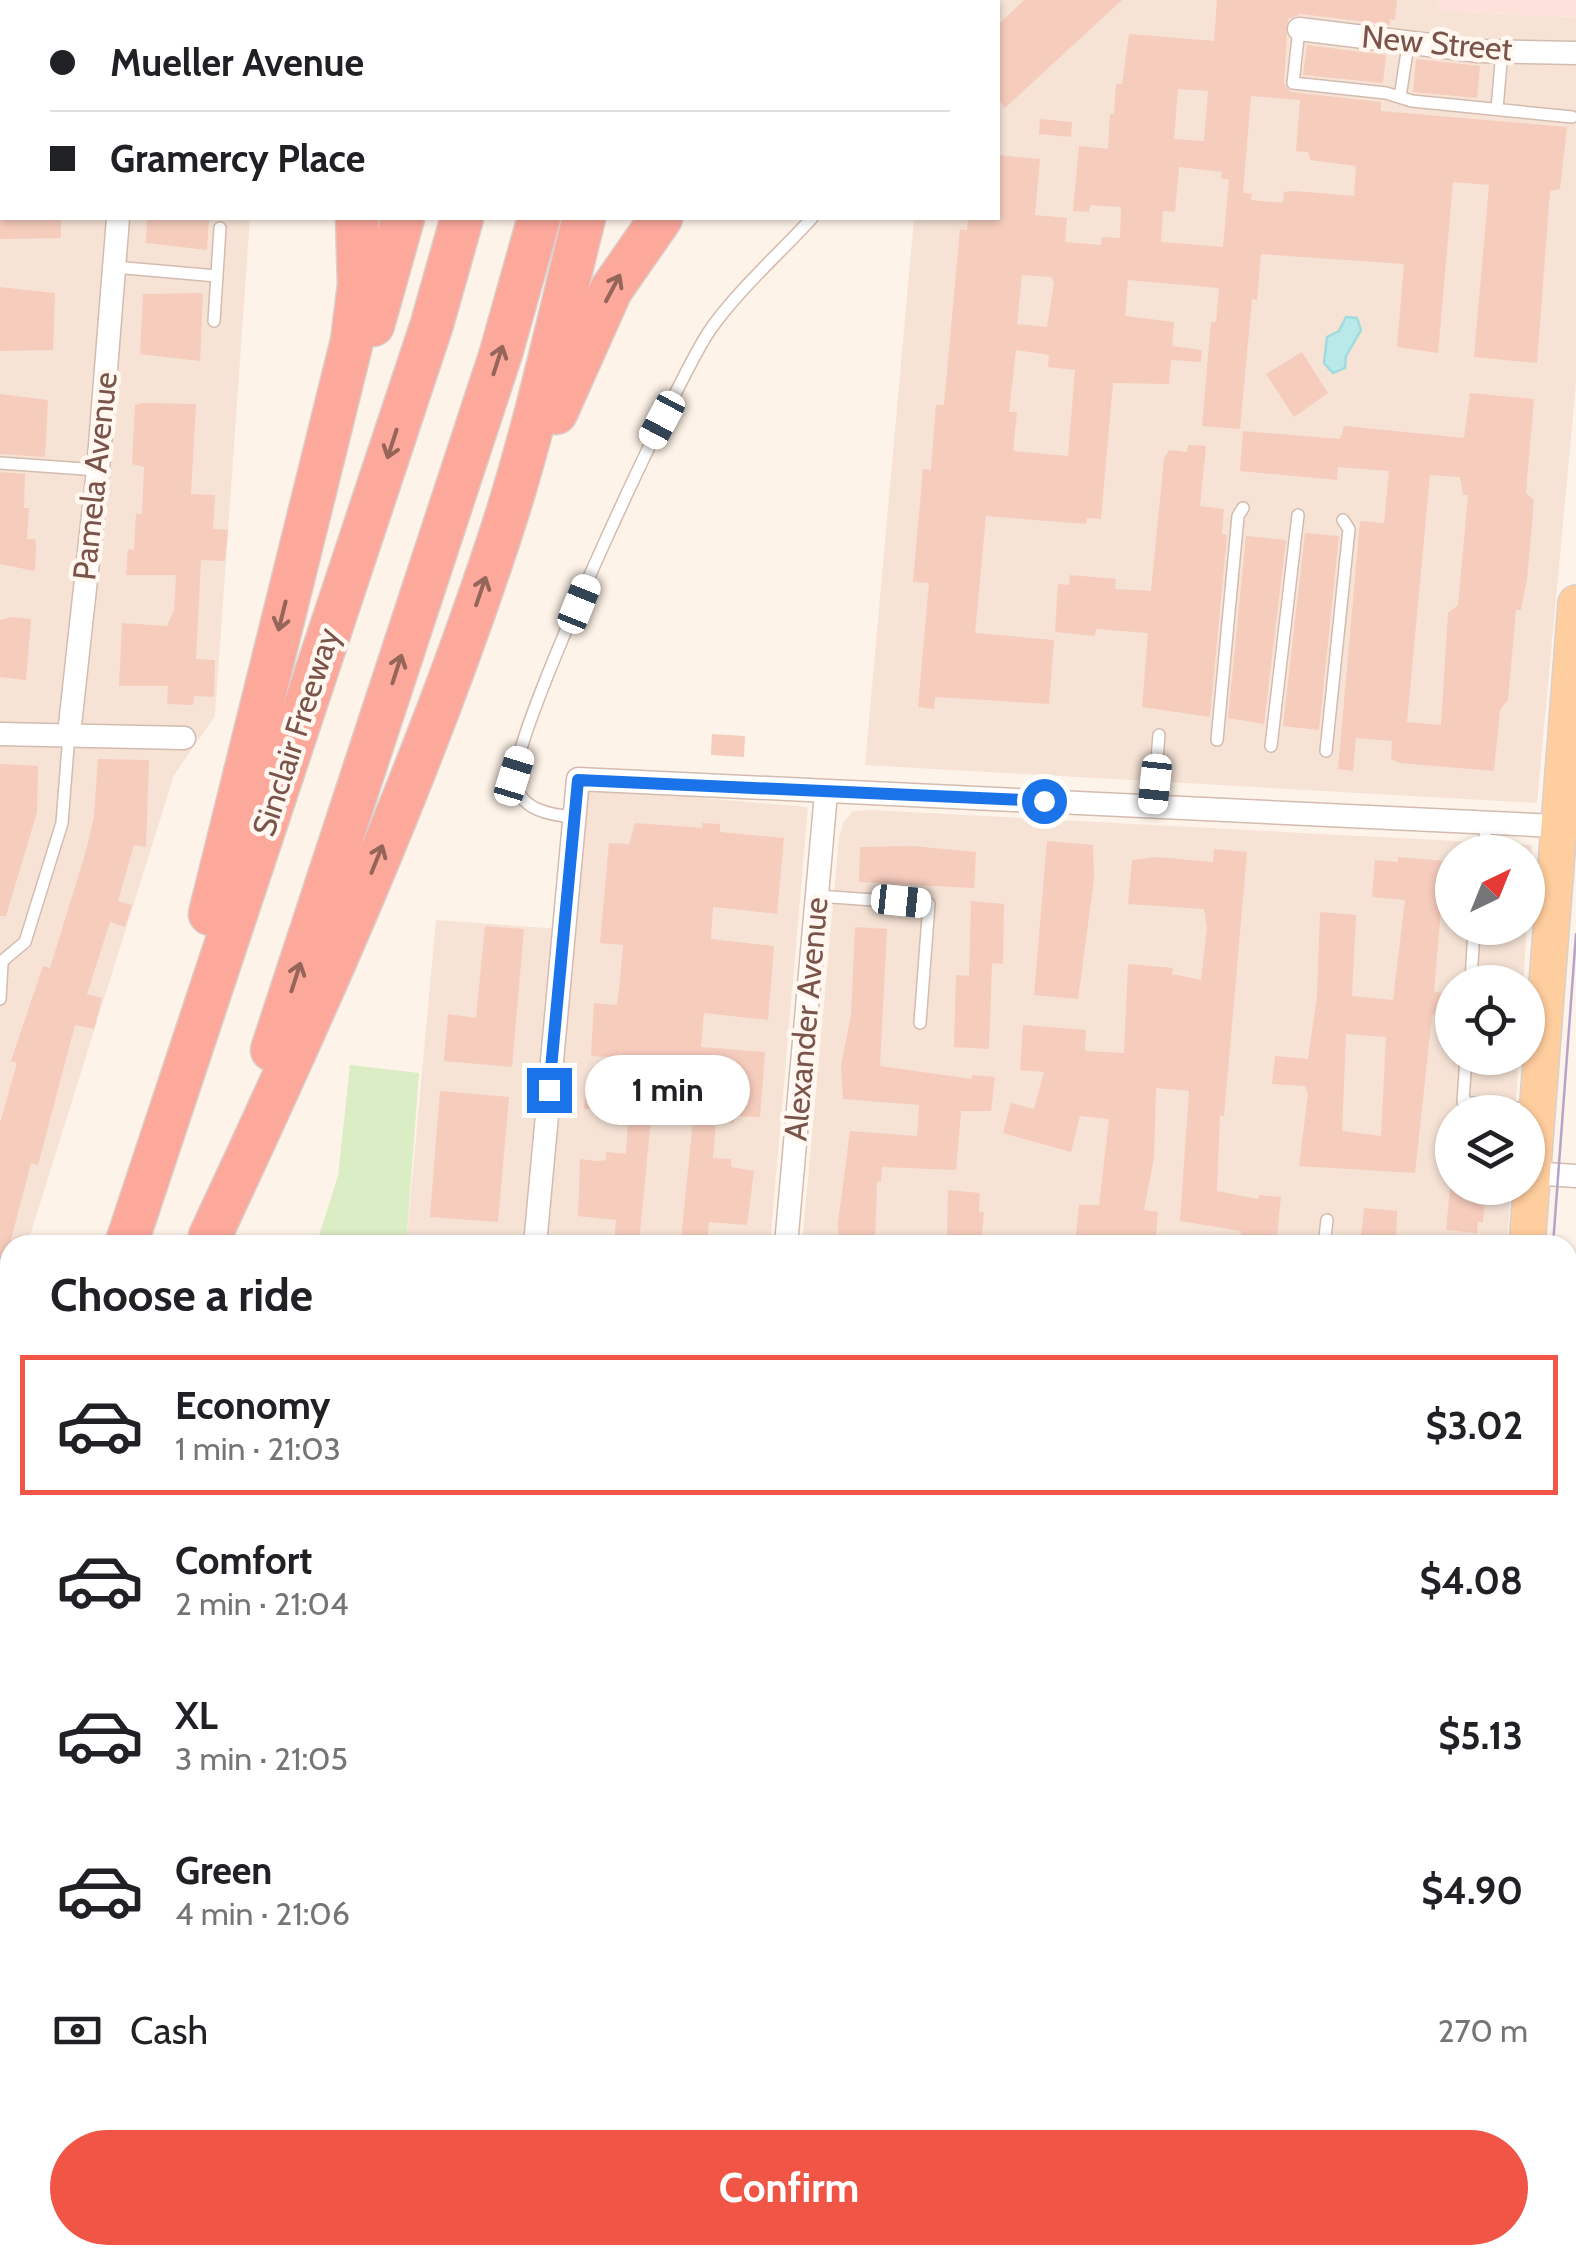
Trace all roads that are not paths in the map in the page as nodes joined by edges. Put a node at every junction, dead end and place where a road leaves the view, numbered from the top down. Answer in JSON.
{"nodes":[{"id":1,"x":369,"y":0,"type":"edge"},
{"id":2,"x":379,"y":0,"type":"edge"},
{"id":3,"x":1299,"y":29,"type":"joint"},
{"id":4,"x":1409,"y":39,"type":"junction"},
{"id":5,"x":1502,"y":52,"type":"junction"},
{"id":6,"x":1576,"y":54,"type":"edge"},
{"id":7,"x":1400,"y":98,"type":"junction"},
{"id":8,"x":1497,"y":110,"type":"junction"},
{"id":9,"x":1572,"y":116,"type":"dead end"},
{"id":10,"x":118,"y":220,"type":"edge"},
{"id":11,"x":357,"y":220,"type":"edge"},
{"id":12,"x":402,"y":220,"type":"edge"},
{"id":13,"x":461,"y":220,"type":"edge"},
{"id":14,"x":538,"y":220,"type":"edge"},
{"id":15,"x":583,"y":220,"type":"edge"},
{"id":16,"x":659,"y":220,"type":"edge"},
{"id":17,"x":810,"y":220,"type":"edge"},
{"id":18,"x":220,"y":228,"type":"dead end"},
{"id":19,"x":114,"y":267,"type":"junction"},
{"id":20,"x":217,"y":276,"type":"junction"},
{"id":21,"x":214,"y":321,"type":"dead end"},
{"id":22,"x":331,"y":422,"type":"junction"},
{"id":23,"x":0,"y":463,"type":"edge"},
{"id":24,"x":98,"y":470,"type":"junction"},
{"id":25,"x":1244,"y":508,"type":"dead end"},
{"id":26,"x":1298,"y":515,"type":"dead end"},
{"id":27,"x":1344,"y":520,"type":"dead end"},
{"id":28,"x":500,"y":536,"type":"junction"},
{"id":29,"x":1576,"y":603,"type":"edge"},
{"id":30,"x":0,"y":734,"type":"edge"},
{"id":31,"x":69,"y":734,"type":"junction"},
{"id":32,"x":1159,"y":735,"type":"dead end"},
{"id":33,"x":184,"y":738,"type":"dead end"},
{"id":34,"x":1216,"y":740,"type":"dead end"},
{"id":35,"x":1271,"y":746,"type":"dead end"},
{"id":36,"x":1326,"y":751,"type":"dead end"},
{"id":37,"x":826,"y":793,"type":"junction"},
{"id":38,"x":1153,"y":806,"type":"junction"},
{"id":39,"x":574,"y":817,"type":"junction"},
{"id":40,"x":1486,"y":823,"type":"junction"},
{"id":41,"x":1557,"y":826,"type":"junction"},
{"id":42,"x":1485,"y":835,"type":"edge"},
{"id":43,"x":818,"y":896,"type":"junction"},
{"id":44,"x":1,"y":964,"type":"edge"},
{"id":45,"x":0,"y":999,"type":"edge"},
{"id":46,"x":920,"y":1024,"type":"dead end"},
{"id":47,"x":1537,"y":1095,"type":"edge"},
{"id":48,"x":1545,"y":1174,"type":"edge"},
{"id":49,"x":1576,"y":1176,"type":"edge"},
{"id":50,"x":140,"y":1204,"type":"junction"},
{"id":51,"x":1529,"y":1205,"type":"edge"},
{"id":52,"x":1327,"y":1220,"type":"dead end"},
{"id":53,"x":129,"y":1235,"type":"edge"},
{"id":54,"x":211,"y":1235,"type":"edge"},
{"id":55,"x":212,"y":1235,"type":"edge"},
{"id":56,"x":536,"y":1235,"type":"edge"},
{"id":57,"x":787,"y":1235,"type":"edge"},
{"id":58,"x":1325,"y":1235,"type":"edge"},
{"id":59,"x":1528,"y":1235,"type":"edge"}],
"edges":[{"from":1,"to":2,"type":"highway"},
{"from":3,"to":4,"type":"street","name":"New Street"},
{"from":3,"to":7,"type":"lane"},
{"from":4,"to":5,"type":"street","name":"New Street"},
{"from":4,"to":7,"type":"lane"},
{"from":5,"to":6,"type":"street","name":"New Street"},
{"from":5,"to":8,"type":"lane"},
{"from":7,"to":8,"type":"lane"},
{"from":8,"to":9,"type":"lane"},
{"from":10,"to":19,"type":"street","name":"Pamela Avenue"},
{"from":11,"to":22,"type":"highway"},
{"from":12,"to":22,"type":"highway"},
{"from":13,"to":50,"type":"highway","name":"Sinclair Freeway","one_way":true},
{"from":54,"to":14,"type":"highway","one_way":true},
{"from":15,"to":28,"type":"highway"},
{"from":28,"to":16,"type":"highway","one_way":true},
{"from":17,"to":39,"type":"lane"},
{"from":18,"to":20,"type":"lane"},
{"from":19,"to":20,"type":"lane"},
{"from":19,"to":24,"type":"street","name":"Pamela Avenue"},
{"from":20,"to":21,"type":"lane"},
{"from":22,"to":50,"type":"highway","one_way":true},
{"from":23,"to":24,"type":"lane"},
{"from":24,"to":31,"type":"street","name":"Pamela Avenue"},
{"from":25,"to":34,"type":"lane"},
{"from":26,"to":35,"type":"lane"},
{"from":27,"to":36,"type":"lane"},
{"from":55,"to":28,"type":"highway","one_way":true},
{"from":29,"to":41,"type":"main road"},
{"from":30,"to":31,"type":"street"},
{"from":31,"to":33,"type":"street"},
{"from":31,"to":44,"type":"lane"},
{"from":32,"to":38,"type":"lane"},
{"from":37,"to":38,"type":"street"},
{"from":37,"to":39,"type":"street"},
{"from":37,"to":43,"type":"street","name":"Alexander Avenue"},
{"from":38,"to":40,"type":"street"},
{"from":39,"to":56,"type":"street"},
{"from":40,"to":41,"type":"street"},
{"from":40,"to":42,"type":"lane"},
{"from":41,"to":47,"type":"main road"},
{"from":43,"to":46,"type":"lane"},
{"from":43,"to":57,"type":"street","name":"Alexander Avenue"},
{"from":44,"to":45,"type":"lane"},
{"from":48,"to":49,"type":"street"},
{"from":50,"to":53,"type":"highway","name":"Sinclair Freeway"},
{"from":51,"to":59,"type":"main road"},
{"from":52,"to":58,"type":"lane"}]}
